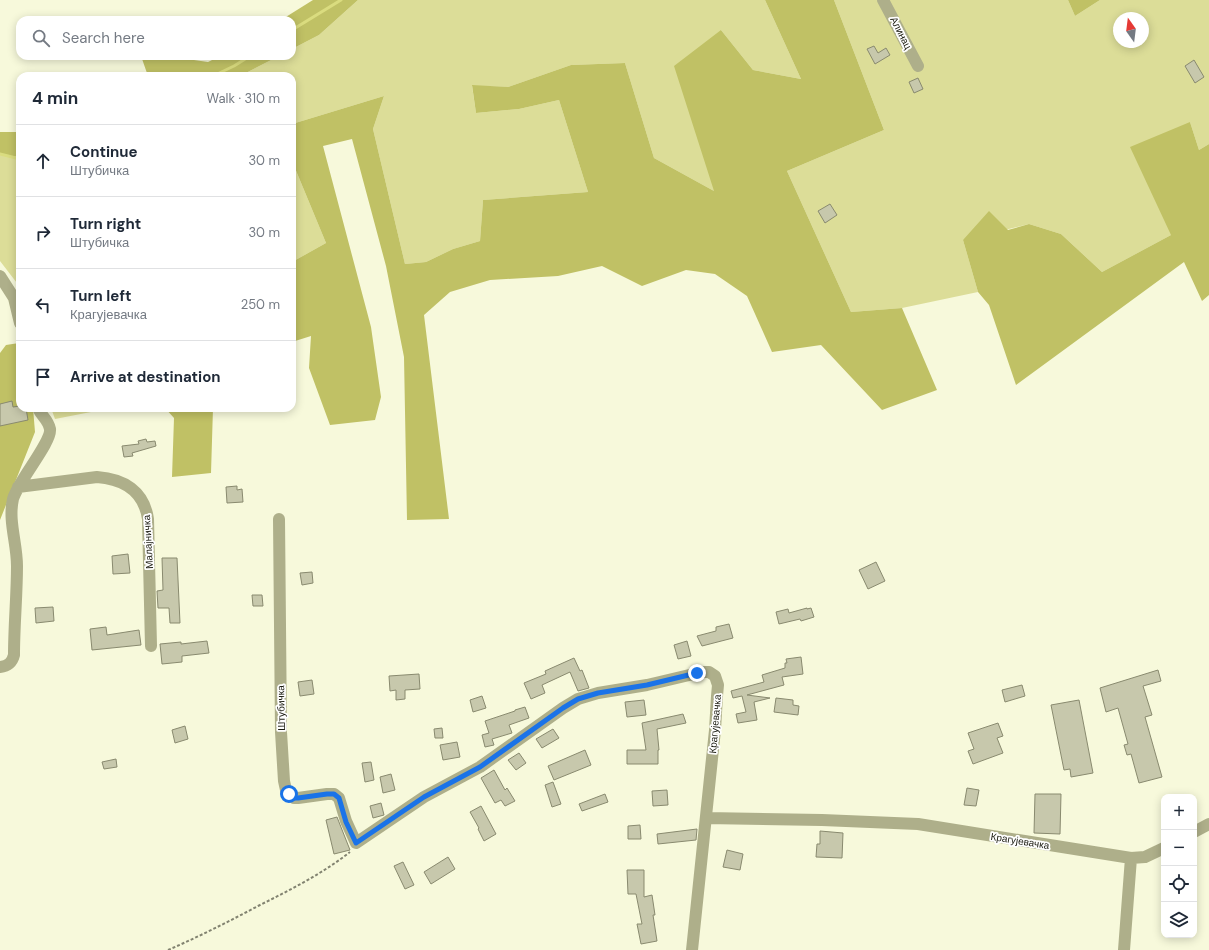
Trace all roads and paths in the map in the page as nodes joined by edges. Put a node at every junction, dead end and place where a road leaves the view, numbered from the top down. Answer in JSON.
{"nodes":[{"id":1,"x":883,"y":0,"type":"edge"},
{"id":2,"x":918,"y":66,"type":"dead end"},
{"id":3,"x":0,"y":276,"type":"edge"},
{"id":4,"x":16,"y":306,"type":"edge"},
{"id":5,"x":41,"y":412,"type":"edge"},
{"id":6,"x":18,"y":487,"type":"junction"},
{"id":7,"x":279,"y":519,"type":"dead end"},
{"id":8,"x":151,"y":646,"type":"dead end"},
{"id":9,"x":0,"y":667,"type":"edge"},
{"id":10,"x":706,"y":818,"type":"junction"},
{"id":11,"x":1209,"y":824,"type":"edge"},
{"id":12,"x":1197,"y":830,"type":"edge"},
{"id":13,"x":356,"y":843,"type":"junction"},
{"id":14,"x":1161,"y":849,"type":"edge"},
{"id":15,"x":1131,"y":858,"type":"junction"},
{"id":16,"x":692,"y":947,"type":"edge"},
{"id":17,"x":168,"y":950,"type":"edge"},
{"id":18,"x":1124,"y":950,"type":"edge"}],
"edges":[{"from":1,"to":2,"type":"street","name":"Алинац"},
{"from":3,"to":4,"type":"street"},
{"from":5,"to":6,"type":"street"},
{"from":6,"to":8,"type":"street","name":"Малајничка"},
{"from":6,"to":9,"type":"street"},
{"from":7,"to":13,"type":"street","name":"Штубичка"},
{"from":10,"to":13,"type":"street","name":"Крагујевачка"},
{"from":10,"to":15,"type":"street","name":"Крагујевачка"},
{"from":10,"to":16,"type":"street","name":"Крагујевачка"},
{"from":11,"to":12,"type":"street"},
{"from":13,"to":17,"type":"path"},
{"from":14,"to":15,"type":"street","name":"Крагујевачка"},
{"from":15,"to":18,"type":"street"}]}
